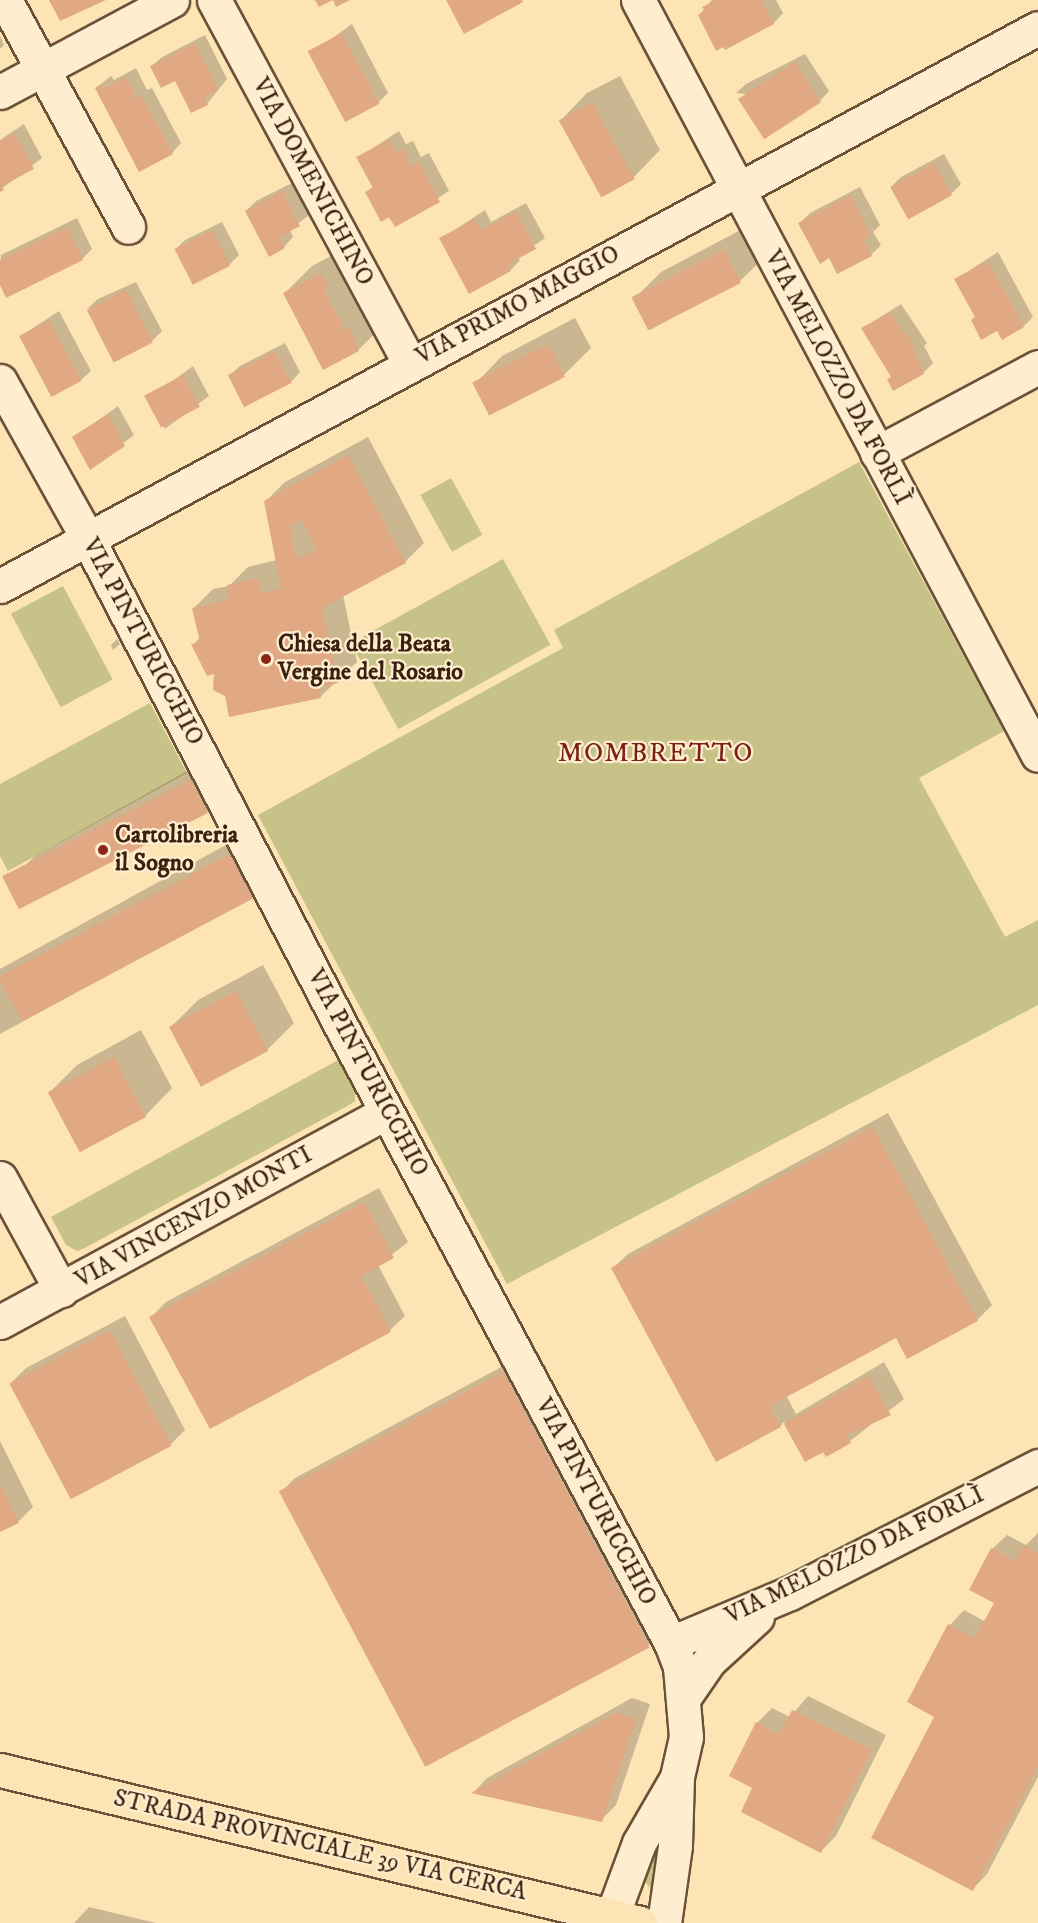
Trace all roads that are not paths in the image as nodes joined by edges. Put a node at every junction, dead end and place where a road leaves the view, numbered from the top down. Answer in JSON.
{"nodes":[{"id":1,"x":5,"y":0,"type":"edge"},
{"id":2,"x":172,"y":0,"type":"edge"},
{"id":3,"x":214,"y":0,"type":"edge"},
{"id":4,"x":638,"y":0,"type":"edge"},
{"id":5,"x":1038,"y":28,"type":"edge"},
{"id":6,"x":41,"y":70,"type":"junction"},
{"id":7,"x":0,"y":92,"type":"edge"},
{"id":8,"x":738,"y":189,"type":"junction"},
{"id":9,"x":128,"y":227,"type":"dead end"},
{"id":10,"x":410,"y":364,"type":"junction"},
{"id":11,"x":1038,"y":367,"type":"edge"},
{"id":12,"x":0,"y":381,"type":"edge"},
{"id":13,"x":877,"y":453,"type":"junction"},
{"id":14,"x":89,"y":541,"type":"junction"},
{"id":15,"x":0,"y":586,"type":"edge"},
{"id":16,"x":1038,"y":755,"type":"edge"},
{"id":17,"x":387,"y":1112,"type":"junction"},
{"id":18,"x":0,"y":1178,"type":"edge"},
{"id":19,"x":61,"y":1290,"type":"junction"},
{"id":20,"x":0,"y":1322,"type":"edge"},
{"id":21,"x":1038,"y":1466,"type":"edge"},
{"id":22,"x":790,"y":1593,"type":"junction"},
{"id":23,"x":671,"y":1643,"type":"junction"},
{"id":24,"x":685,"y":1696,"type":"junction"},
{"id":25,"x":0,"y":1770,"type":"edge"},
{"id":26,"x":677,"y":1777,"type":"junction"},
{"id":27,"x":626,"y":1919,"type":"edge"},
{"id":28,"x":664,"y":1923,"type":"edge"}],
"edges":[{"from":1,"to":6,"type":"street"},
{"from":2,"to":6,"type":"street"},
{"from":3,"to":10,"type":"street","name":"VIA DOMENICHINO"},
{"from":4,"to":8,"type":"street","name":"VIA MELOZZO DA FORLÌ"},
{"from":5,"to":8,"type":"street","name":"VIA PRIMO MAGGIO"},
{"from":6,"to":7,"type":"street"},
{"from":6,"to":9,"type":"street"},
{"from":8,"to":10,"type":"street","name":"VIA PRIMO MAGGIO"},
{"from":8,"to":13,"type":"street","name":"VIA MELOZZO DA FORLÌ"},
{"from":10,"to":14,"type":"street","name":"VIA PRIMO MAGGIO"},
{"from":11,"to":13,"type":"street"},
{"from":12,"to":14,"type":"street","name":"VIA PINTURICCHIO"},
{"from":13,"to":16,"type":"street","name":"VIA MELOZZO DA FORLÌ"},
{"from":14,"to":15,"type":"street","name":"VIA PRIMO MAGGIO"},
{"from":14,"to":17,"type":"street","name":"VIA PINTURICCHIO"},
{"from":17,"to":19,"type":"street","name":"VIA VINCENZO MONTI"},
{"from":17,"to":23,"type":"street","name":"VIA PINTURICCHIO"},
{"from":18,"to":19,"type":"street"},
{"from":19,"to":20,"type":"street","name":"VIA VINCENZO MONTI"},
{"from":21,"to":22,"type":"street","name":"VIA MELOZZO DA FORLÌ"},
{"from":22,"to":23,"type":"street","name":"VIA MELOZZO DA FORLÌ"},
{"from":22,"to":24,"type":"street"},
{"from":23,"to":24,"type":"street","name":"VIA PINTURICCHIO"},
{"from":24,"to":26,"type":"street","name":"VIA PINTURICCHIO"},
{"from":25,"to":27,"type":"main road","name":"STRADA PROVINCIALE 39 VIA CERCA"},
{"from":26,"to":27,"type":"street"},
{"from":26,"to":28,"type":"street"}]}
